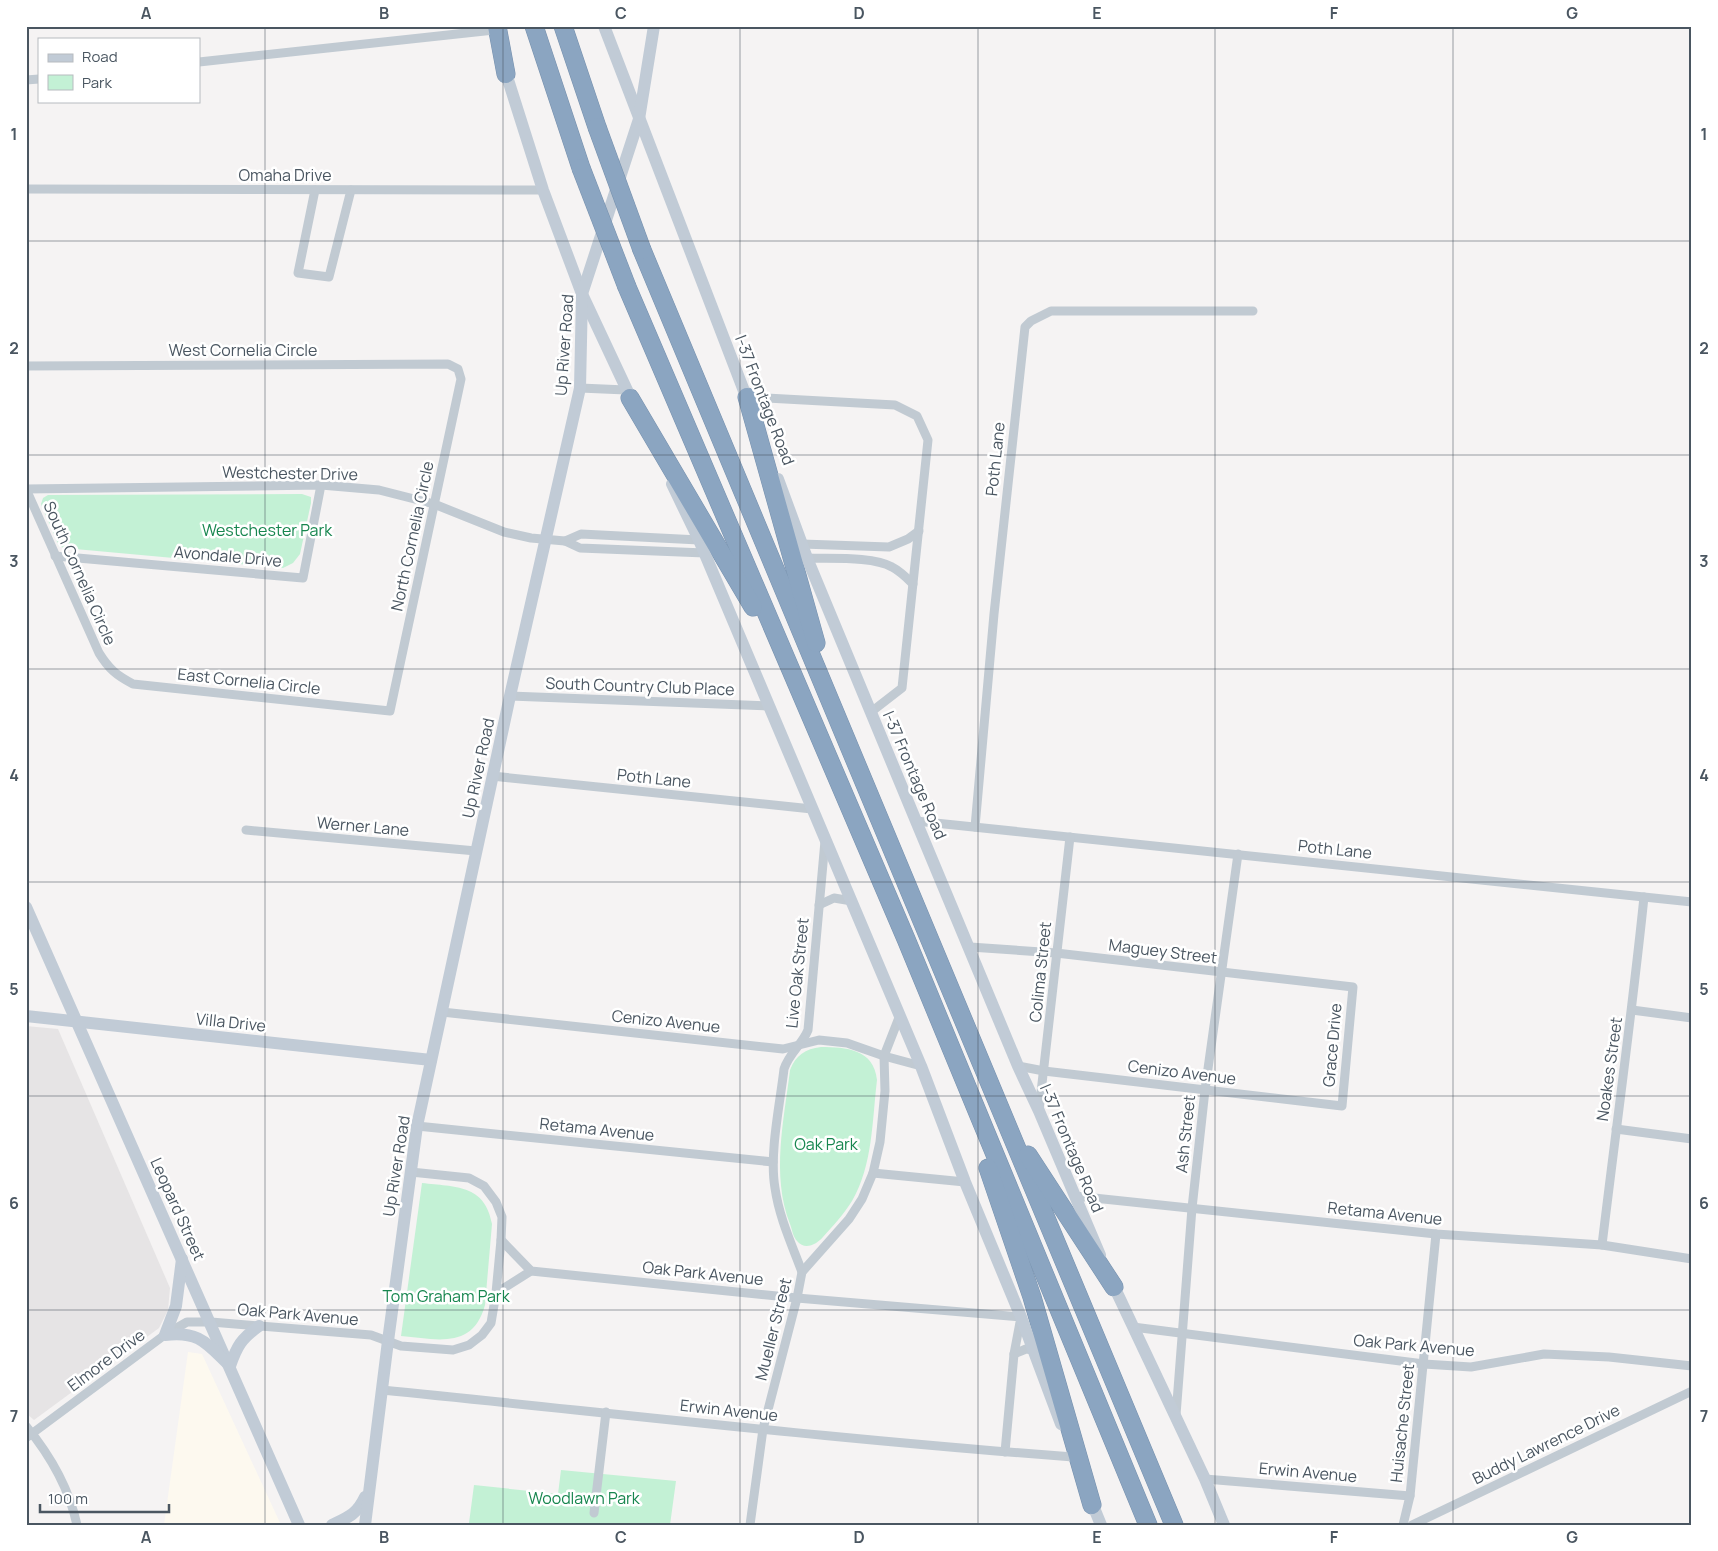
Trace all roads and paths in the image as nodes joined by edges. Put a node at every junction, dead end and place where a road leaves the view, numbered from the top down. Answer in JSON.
{"nodes":[{"id":1,"x":534,"y":26,"type":"edge"},
{"id":2,"x":563,"y":26,"type":"edge"},
{"id":3,"x":604,"y":26,"type":"edge"},
{"id":4,"x":654,"y":26,"type":"edge"},
{"id":5,"x":495,"y":28,"type":"edge"},
{"id":6,"x":200,"y":62,"type":"edge"},
{"id":7,"x":506,"y":74,"type":"joint"},
{"id":8,"x":639,"y":119,"type":"junction"},
{"id":9,"x":26,"y":189,"type":"edge"},
{"id":10,"x":315,"y":190,"type":"junction"},
{"id":11,"x":351,"y":190,"type":"junction"},
{"id":12,"x":543,"y":190,"type":"junction"},
{"id":13,"x":582,"y":294,"type":"junction"},
{"id":14,"x":1253,"y":311,"type":"dead end"},
{"id":15,"x":26,"y":366,"type":"edge"},
{"id":16,"x":458,"y":369,"type":"joint"},
{"id":17,"x":580,"y":388,"type":"junction"},
{"id":18,"x":628,"y":394,"type":"junction"},
{"id":19,"x":747,"y":397,"type":"junction"},
{"id":20,"x":321,"y":485,"type":"junction"},
{"id":21,"x":26,"y":489,"type":"edge"},
{"id":22,"x":434,"y":504,"type":"junction"},
{"id":23,"x":919,"y":531,"type":"junction"},
{"id":24,"x":546,"y":540,"type":"junction"},
{"id":25,"x":699,"y":540,"type":"junction"},
{"id":26,"x":565,"y":541,"type":"junction"},
{"id":27,"x":802,"y":544,"type":"junction"},
{"id":28,"x":869,"y":546,"type":"junction"},
{"id":29,"x":705,"y":554,"type":"junction"},
{"id":30,"x":55,"y":556,"type":"junction"},
{"id":31,"x":807,"y":558,"type":"junction"},
{"id":32,"x":869,"y":560,"type":"junction"},
{"id":33,"x":913,"y":584,"type":"junction"},
{"id":34,"x":108,"y":668,"type":"joint"},
{"id":35,"x":789,"y":670,"type":"junction"},
{"id":36,"x":824,"y":688,"type":"junction"},
{"id":37,"x":510,"y":696,"type":"junction"},
{"id":38,"x":769,"y":706,"type":"junction"},
{"id":39,"x":390,"y":711,"type":"joint"},
{"id":40,"x":871,"y":712,"type":"junction"},
{"id":41,"x":492,"y":776,"type":"junction"},
{"id":42,"x":812,"y":809,"type":"junction"},
{"id":43,"x":916,"y":821,"type":"junction"},
{"id":44,"x":975,"y":827,"type":"junction"},
{"id":45,"x":246,"y":830,"type":"dead end"},
{"id":46,"x":1070,"y":837,"type":"junction"},
{"id":47,"x":825,"y":840,"type":"junction"},
{"id":48,"x":476,"y":851,"type":"junction"},
{"id":49,"x":1238,"y":854,"type":"junction"},
{"id":50,"x":1644,"y":897,"type":"junction"},
{"id":51,"x":852,"y":901,"type":"junction"},
{"id":52,"x":1692,"y":902,"type":"edge"},
{"id":53,"x":819,"y":905,"type":"junction"},
{"id":54,"x":26,"y":907,"type":"edge"},
{"id":55,"x":970,"y":947,"type":"junction"},
{"id":56,"x":1056,"y":954,"type":"junction"},
{"id":57,"x":1221,"y":973,"type":"junction"},
{"id":58,"x":1353,"y":987,"type":"joint"},
{"id":59,"x":1632,"y":1010,"type":"junction"},
{"id":60,"x":442,"y":1012,"type":"junction"},
{"id":61,"x":26,"y":1016,"type":"edge"},
{"id":62,"x":900,"y":1016,"type":"junction"},
{"id":63,"x":1692,"y":1018,"type":"edge"},
{"id":64,"x":76,"y":1021,"type":"junction"},
{"id":65,"x":940,"y":1021,"type":"junction"},
{"id":66,"x":798,"y":1045,"type":"junction"},
{"id":67,"x":884,"y":1056,"type":"junction"},
{"id":68,"x":432,"y":1060,"type":"junction"},
{"id":69,"x":921,"y":1066,"type":"junction"},
{"id":70,"x":1018,"y":1066,"type":"junction"},
{"id":71,"x":1044,"y":1071,"type":"junction"},
{"id":72,"x":1205,"y":1090,"type":"junction"},
{"id":73,"x":1342,"y":1106,"type":"joint"},
{"id":74,"x":1039,"y":1110,"type":"junction"},
{"id":75,"x":1002,"y":1114,"type":"junction"},
{"id":76,"x":417,"y":1126,"type":"junction"},
{"id":77,"x":1616,"y":1129,"type":"junction"},
{"id":78,"x":1692,"y":1139,"type":"edge"},
{"id":79,"x":773,"y":1162,"type":"junction"},
{"id":80,"x":411,"y":1172,"type":"junction"},
{"id":81,"x":873,"y":1173,"type":"junction"},
{"id":82,"x":965,"y":1182,"type":"junction"},
{"id":83,"x":1075,"y":1196,"type":"junction"},
{"id":84,"x":1192,"y":1208,"type":"junction"},
{"id":85,"x":1436,"y":1234,"type":"junction"},
{"id":86,"x":501,"y":1240,"type":"junction"},
{"id":87,"x":1602,"y":1245,"type":"junction"},
{"id":88,"x":182,"y":1259,"type":"junction"},
{"id":89,"x":1692,"y":1259,"type":"edge"},
{"id":90,"x":531,"y":1271,"type":"junction"},
{"id":91,"x":802,"y":1272,"type":"junction"},
{"id":92,"x":1114,"y":1287,"type":"junction"},
{"id":93,"x":496,"y":1293,"type":"junction"},
{"id":94,"x":797,"y":1298,"type":"junction"},
{"id":95,"x":1021,"y":1317,"type":"junction"},
{"id":96,"x":211,"y":1322,"type":"junction"},
{"id":97,"x":259,"y":1326,"type":"junction"},
{"id":98,"x":1133,"y":1327,"type":"junction"},
{"id":99,"x":1182,"y":1333,"type":"junction"},
{"id":100,"x":164,"y":1335,"type":"junction"},
{"id":101,"x":388,"y":1341,"type":"junction"},
{"id":102,"x":1033,"y":1350,"type":"junction"},
{"id":103,"x":1014,"y":1354,"type":"junction"},
{"id":104,"x":1424,"y":1364,"type":"junction"},
{"id":105,"x":230,"y":1366,"type":"junction"},
{"id":106,"x":1692,"y":1366,"type":"edge"},
{"id":107,"x":382,"y":1390,"type":"junction"},
{"id":108,"x":1692,"y":1391,"type":"edge"},
{"id":109,"x":606,"y":1412,"type":"junction"},
{"id":110,"x":1176,"y":1418,"type":"junction"},
{"id":111,"x":763,"y":1429,"type":"junction"},
{"id":112,"x":28,"y":1433,"type":"edge"},
{"id":113,"x":1005,"y":1452,"type":"junction"},
{"id":114,"x":1073,"y":1458,"type":"junction"},
{"id":115,"x":1205,"y":1479,"type":"junction"},
{"id":116,"x":368,"y":1490,"type":"junction"},
{"id":117,"x":1410,"y":1496,"type":"junction"},
{"id":118,"x":1092,"y":1505,"type":"junction"},
{"id":119,"x":594,"y":1513,"type":"dead end"},
{"id":120,"x":77,"y":1525,"type":"edge"},
{"id":121,"x":300,"y":1525,"type":"edge"},
{"id":122,"x":332,"y":1525,"type":"edge"},
{"id":123,"x":365,"y":1525,"type":"edge"},
{"id":124,"x":750,"y":1525,"type":"edge"},
{"id":125,"x":1101,"y":1525,"type":"edge"},
{"id":126,"x":1148,"y":1525,"type":"edge"},
{"id":127,"x":1174,"y":1525,"type":"edge"},
{"id":128,"x":1224,"y":1525,"type":"edge"},
{"id":129,"x":1403,"y":1525,"type":"edge"},
{"id":130,"x":1412,"y":1525,"type":"edge"}],
"edges":[{"from":1,"to":35,"type":"highway","bridge":true},
{"from":2,"to":36,"type":"highway","bridge":true},
{"from":3,"to":8,"type":"main road","name":"I-37 Frontage Road"},
{"from":4,"to":8,"type":"main road","name":"Up River Road"},
{"from":5,"to":6,"type":"street"},
{"from":5,"to":7,"type":"highway"},
{"from":7,"to":12,"type":"main road"},
{"from":8,"to":13,"type":"main road","name":"Up River Road"},
{"from":8,"to":19,"type":"main road","name":"I-37 Frontage Road"},
{"from":9,"to":10,"type":"street","name":"Omaha Drive"},
{"from":10,"to":11,"type":"street","name":"Omaha Drive"},
{"from":10,"to":11,"type":"street"},
{"from":11,"to":12,"type":"street","name":"Omaha Drive"},
{"from":12,"to":13,"type":"main road"},
{"from":13,"to":17,"type":"main road","name":"Up River Road"},
{"from":13,"to":18,"type":"main road"},
{"from":14,"to":44,"type":"street","name":"Poth Lane"},
{"from":15,"to":16,"type":"street","name":"West Cornelia Circle"},
{"from":16,"to":22,"type":"street","name":"North Cornelia Circle"},
{"from":17,"to":18,"type":"street"},
{"from":17,"to":24,"type":"main road","name":"Up River Road"},
{"from":18,"to":25,"type":"main road"},
{"from":18,"to":35,"type":"highway"},
{"from":19,"to":23,"type":"street"},
{"from":19,"to":27,"type":"main road","name":"I-37 Frontage Road"},
{"from":19,"to":36,"type":"highway"},
{"from":20,"to":21,"type":"street","name":"Westchester Drive"},
{"from":20,"to":22,"type":"street","name":"Westchester Drive"},
{"from":20,"to":30,"type":"street","name":"Avondale Drive"},
{"from":21,"to":30,"type":"street","name":"South Cornelia Circle"},
{"from":22,"to":24,"type":"street","name":"Westchester Drive"},
{"from":22,"to":39,"type":"street","name":"North Cornelia Circle"},
{"from":23,"to":28,"type":"street"},
{"from":23,"to":33,"type":"street"},
{"from":24,"to":26,"type":"street","name":"Westchester Drive"},
{"from":24,"to":37,"type":"main road","name":"Up River Road"},
{"from":25,"to":26,"type":"street"},
{"from":25,"to":29,"type":"main road"},
{"from":26,"to":29,"type":"street"},
{"from":27,"to":28,"type":"street"},
{"from":27,"to":31,"type":"main road","name":"I-37 Frontage Road"},
{"from":28,"to":32,"type":"street"},
{"from":29,"to":38,"type":"main road"},
{"from":30,"to":34,"type":"street","name":"South Cornelia Circle"},
{"from":31,"to":32,"type":"street"},
{"from":31,"to":40,"type":"main road","name":"I-37 Frontage Road"},
{"from":32,"to":33,"type":"street"},
{"from":33,"to":40,"type":"street"},
{"from":34,"to":39,"type":"street","name":"East Cornelia Circle"},
{"from":35,"to":65,"type":"highway"},
{"from":36,"to":75,"type":"highway"},
{"from":37,"to":38,"type":"street","name":"South Country Club Place"},
{"from":37,"to":41,"type":"main road","name":"Up River Road"},
{"from":38,"to":42,"type":"main road"},
{"from":40,"to":43,"type":"main road","name":"I-37 Frontage Road"},
{"from":41,"to":42,"type":"street","name":"Poth Lane"},
{"from":41,"to":48,"type":"main road","name":"Up River Road"},
{"from":42,"to":47,"type":"main road"},
{"from":43,"to":44,"type":"street","name":"Poth Lane"},
{"from":43,"to":55,"type":"main road","name":"I-37 Frontage Road"},
{"from":44,"to":46,"type":"street","name":"Poth Lane"},
{"from":45,"to":48,"type":"street","name":"Werner Lane"},
{"from":46,"to":49,"type":"street","name":"Poth Lane"},
{"from":46,"to":56,"type":"street","name":"Colima Street"},
{"from":47,"to":51,"type":"main road"},
{"from":47,"to":53,"type":"street","name":"Live Oak Street"},
{"from":48,"to":60,"type":"main road","name":"Up River Road"},
{"from":49,"to":50,"type":"street","name":"Poth Lane"},
{"from":49,"to":57,"type":"street","name":"Ash Street"},
{"from":50,"to":52,"type":"street","name":"Poth Lane"},
{"from":50,"to":59,"type":"street","name":"Noakes Street"},
{"from":51,"to":53,"type":"street","name":"Live Oak Street"},
{"from":51,"to":62,"type":"main road"},
{"from":53,"to":66,"type":"street","name":"Live Oak Street"},
{"from":54,"to":64,"type":"main road","name":"Leopard Street"},
{"from":55,"to":56,"type":"street","name":"Maguey Street"},
{"from":55,"to":70,"type":"main road","name":"I-37 Frontage Road"},
{"from":56,"to":57,"type":"street","name":"Maguey Street"},
{"from":56,"to":71,"type":"street","name":"Colima Street"},
{"from":57,"to":58,"type":"street","name":"Maguey Street"},
{"from":57,"to":72,"type":"street","name":"Ash Street"},
{"from":58,"to":73,"type":"street","name":"Grace Drive"},
{"from":59,"to":63,"type":"street"},
{"from":59,"to":77,"type":"street","name":"Noakes Street"},
{"from":60,"to":66,"type":"street","name":"Cenizo Avenue"},
{"from":60,"to":68,"type":"main road","name":"Up River Road"},
{"from":61,"to":64,"type":"main road","name":"Villa Drive"},
{"from":62,"to":67,"type":"street","name":"Mueller Street"},
{"from":62,"to":69,"type":"main road"},
{"from":64,"to":68,"type":"main road","name":"Villa Drive"},
{"from":64,"to":88,"type":"main road","name":"Leopard Street"},
{"from":65,"to":118,"type":"highway"},
{"from":65,"to":126,"type":"highway"},
{"from":66,"to":67,"type":"street","name":"Cenizo Avenue"},
{"from":66,"to":79,"type":"street","name":"Live Oak Street"},
{"from":67,"to":69,"type":"street","name":"Cenizo Avenue"},
{"from":67,"to":81,"type":"street","name":"Mueller Street"},
{"from":68,"to":76,"type":"main road","name":"Up River Road"},
{"from":69,"to":82,"type":"main road"},
{"from":70,"to":71,"type":"street","name":"Cenizo Avenue"},
{"from":70,"to":74,"type":"main road","name":"I-37 Frontage Road"},
{"from":71,"to":72,"type":"street","name":"Cenizo Avenue"},
{"from":71,"to":74,"type":"street","name":"Colima Street"},
{"from":72,"to":73,"type":"street","name":"Cenizo Avenue"},
{"from":72,"to":84,"type":"street","name":"Ash Street"},
{"from":74,"to":83,"type":"main road","name":"I-37 Frontage Road"},
{"from":75,"to":92,"type":"highway"},
{"from":75,"to":127,"type":"highway"},
{"from":76,"to":79,"type":"street","name":"Retama Avenue"},
{"from":76,"to":80,"type":"main road","name":"Up River Road"},
{"from":77,"to":78,"type":"street"},
{"from":77,"to":87,"type":"street","name":"Noakes Street"},
{"from":79,"to":91,"type":"street","name":"Live Oak Street"},
{"from":80,"to":86,"type":"street","name":"Oak Park Avenue"},
{"from":80,"to":101,"type":"main road","name":"Up River Road"},
{"from":81,"to":82,"type":"street"},
{"from":81,"to":91,"type":"street","name":"Mueller Street"},
{"from":82,"to":95,"type":"main road"},
{"from":83,"to":84,"type":"street","name":"Retama Avenue"},
{"from":83,"to":92,"type":"main road","name":"I-37 Frontage Road"},
{"from":84,"to":85,"type":"street","name":"Retama Avenue"},
{"from":84,"to":99,"type":"street","name":"Ash Street"},
{"from":85,"to":87,"type":"street","name":"Retama Avenue"},
{"from":85,"to":104,"type":"street","name":"Huisache Street"},
{"from":86,"to":90,"type":"street"},
{"from":86,"to":93,"type":"street","name":"Oak Park Avenue"},
{"from":87,"to":89,"type":"street","name":"Retama Avenue"},
{"from":88,"to":96,"type":"main road","name":"Leopard Street"},
{"from":88,"to":100,"type":"main road"},
{"from":90,"to":93,"type":"street"},
{"from":90,"to":94,"type":"street","name":"Oak Park Avenue"},
{"from":91,"to":94,"type":"street","name":"Mueller Street"},
{"from":92,"to":98,"type":"main road","name":"I-37 Frontage Road"},
{"from":93,"to":101,"type":"street","name":"Oak Park Avenue"},
{"from":94,"to":95,"type":"street","name":"Oak Park Avenue"},
{"from":94,"to":111,"type":"street","name":"Mueller Street"},
{"from":95,"to":102,"type":"main road"},
{"from":95,"to":103,"type":"street"},
{"from":96,"to":97,"type":"street","name":"Oak Park Avenue"},
{"from":96,"to":100,"type":"street","name":"Elmore Drive"},
{"from":96,"to":105,"type":"main road","name":"Leopard Street"},
{"from":97,"to":101,"type":"street","name":"Oak Park Avenue"},
{"from":97,"to":105,"type":"main road"},
{"from":98,"to":99,"type":"street","name":"Oak Park Avenue"},
{"from":98,"to":110,"type":"main road","name":"I-37 Frontage Road"},
{"from":99,"to":104,"type":"street","name":"Oak Park Avenue"},
{"from":99,"to":110,"type":"street","name":"Ash Street"},
{"from":100,"to":105,"type":"main road"},
{"from":100,"to":112,"type":"street","name":"Elmore Drive"},
{"from":101,"to":107,"type":"main road","name":"Up River Road"},
{"from":102,"to":103,"type":"street"},
{"from":102,"to":114,"type":"main road"},
{"from":103,"to":113,"type":"street"},
{"from":104,"to":106,"type":"street","name":"Oak Park Avenue"},
{"from":104,"to":117,"type":"street","name":"Huisache Street"},
{"from":105,"to":121,"type":"main road","name":"Leopard Street"},
{"from":107,"to":109,"type":"street","name":"Erwin Avenue"},
{"from":107,"to":116,"type":"main road","name":"Up River Road"},
{"from":108,"to":130,"type":"street","name":"Buddy Lawrence Drive"},
{"from":109,"to":111,"type":"street","name":"Erwin Avenue"},
{"from":109,"to":119,"type":"street"},
{"from":110,"to":115,"type":"main road","name":"I-37 Frontage Road"},
{"from":111,"to":113,"type":"street","name":"Erwin Avenue"},
{"from":111,"to":124,"type":"street","name":"Mueller Street"},
{"from":112,"to":120,"type":"street"},
{"from":113,"to":114,"type":"street","name":"Erwin Avenue"},
{"from":114,"to":118,"type":"main road"},
{"from":115,"to":117,"type":"street","name":"Erwin Avenue"},
{"from":115,"to":128,"type":"main road","name":"I-37 Frontage Road"},
{"from":116,"to":122,"type":"main road"},
{"from":116,"to":123,"type":"main road","name":"Up River Road"},
{"from":117,"to":129,"type":"street","name":"Huisache Street"},
{"from":118,"to":125,"type":"main road"}]}
